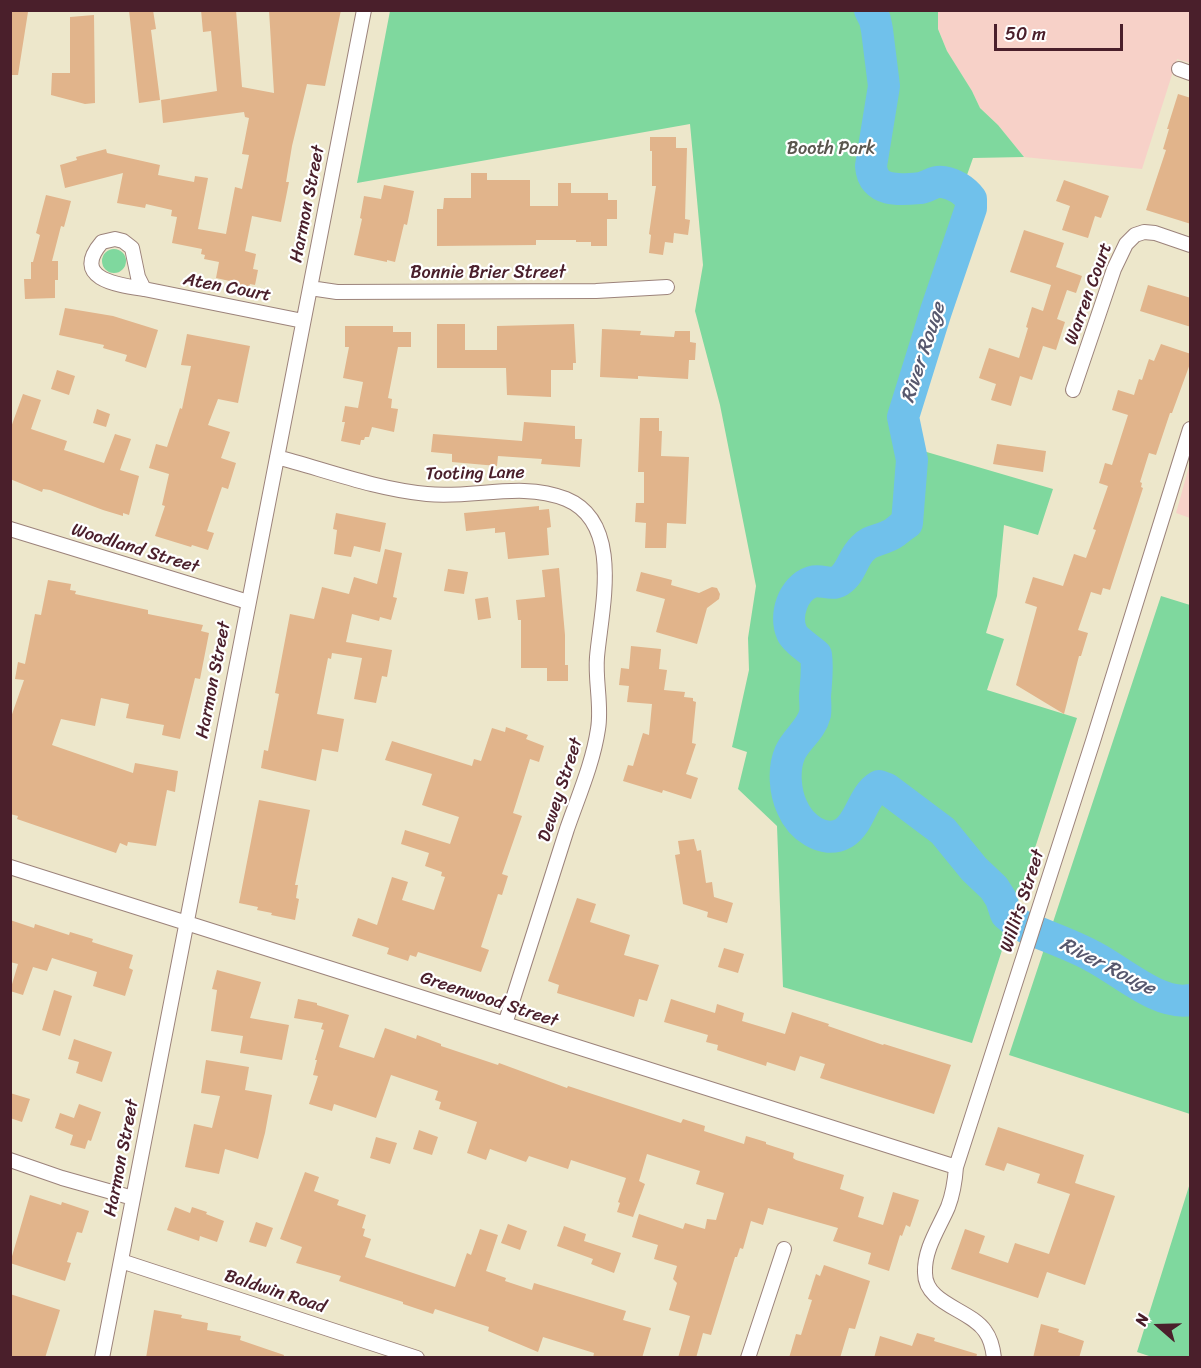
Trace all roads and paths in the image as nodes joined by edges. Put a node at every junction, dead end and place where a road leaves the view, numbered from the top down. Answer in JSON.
{"nodes":[{"id":1,"x":364,"y":10,"type":"edge"},
{"id":2,"x":1191,"y":244,"type":"edge"},
{"id":3,"x":667,"y":287,"type":"dead end"},
{"id":4,"x":310,"y":288,"type":"junction"},
{"id":5,"x":144,"y":289,"type":"dead end"},
{"id":6,"x":303,"y":321,"type":"junction"},
{"id":7,"x":1073,"y":390,"type":"dead end"},
{"id":8,"x":1191,"y":429,"type":"edge"},
{"id":9,"x":277,"y":457,"type":"junction"},
{"id":10,"x":10,"y":529,"type":"edge"},
{"id":11,"x":605,"y":560,"type":"joint"},
{"id":12,"x":248,"y":602,"type":"junction"},
{"id":13,"x":10,"y":867,"type":"edge"},
{"id":14,"x":186,"y":922,"type":"junction"},
{"id":15,"x":505,"y":1024,"type":"junction"},
{"id":16,"x":10,"y":1160,"type":"edge"},
{"id":17,"x":956,"y":1167,"type":"junction"},
{"id":18,"x":133,"y":1198,"type":"junction"},
{"id":19,"x":784,"y":1249,"type":"dead end"},
{"id":20,"x":121,"y":1261,"type":"junction"},
{"id":21,"x":102,"y":1358,"type":"edge"},
{"id":22,"x":417,"y":1358,"type":"edge"},
{"id":23,"x":748,"y":1358,"type":"edge"},
{"id":24,"x":994,"y":1358,"type":"edge"}],
"edges":[{"from":1,"to":4,"type":"street","name":"Harmon Street"},
{"from":2,"to":7,"type":"street","name":"Warren Court"},
{"from":3,"to":4,"type":"street","name":"Bonnie Brier Street"},
{"from":4,"to":6,"type":"street","name":"Harmon Street"},
{"from":5,"to":6,"type":"street","name":"Aten Court"},
{"from":6,"to":9,"type":"street","name":"Harmon Street"},
{"from":8,"to":17,"type":"street","name":"Willits Street"},
{"from":9,"to":11,"type":"street","name":"Tooting Lane"},
{"from":9,"to":12,"type":"street","name":"Harmon Street"},
{"from":10,"to":12,"type":"street","name":"Woodland Street"},
{"from":11,"to":15,"type":"street","name":"Dewey Street"},
{"from":12,"to":14,"type":"street","name":"Harmon Street"},
{"from":13,"to":14,"type":"street","name":"Greenwood Street"},
{"from":14,"to":15,"type":"street","name":"Greenwood Street"},
{"from":14,"to":18,"type":"street","name":"Harmon Street"},
{"from":15,"to":17,"type":"street","name":"Greenwood Street"},
{"from":16,"to":18,"type":"street"},
{"from":17,"to":24,"type":"street","name":"Willits Street"},
{"from":18,"to":20,"type":"street","name":"Harmon Street"},
{"from":19,"to":23,"type":"street"},
{"from":20,"to":21,"type":"street","name":"Harmon Street"},
{"from":20,"to":22,"type":"street","name":"Baldwin Road"}]}
